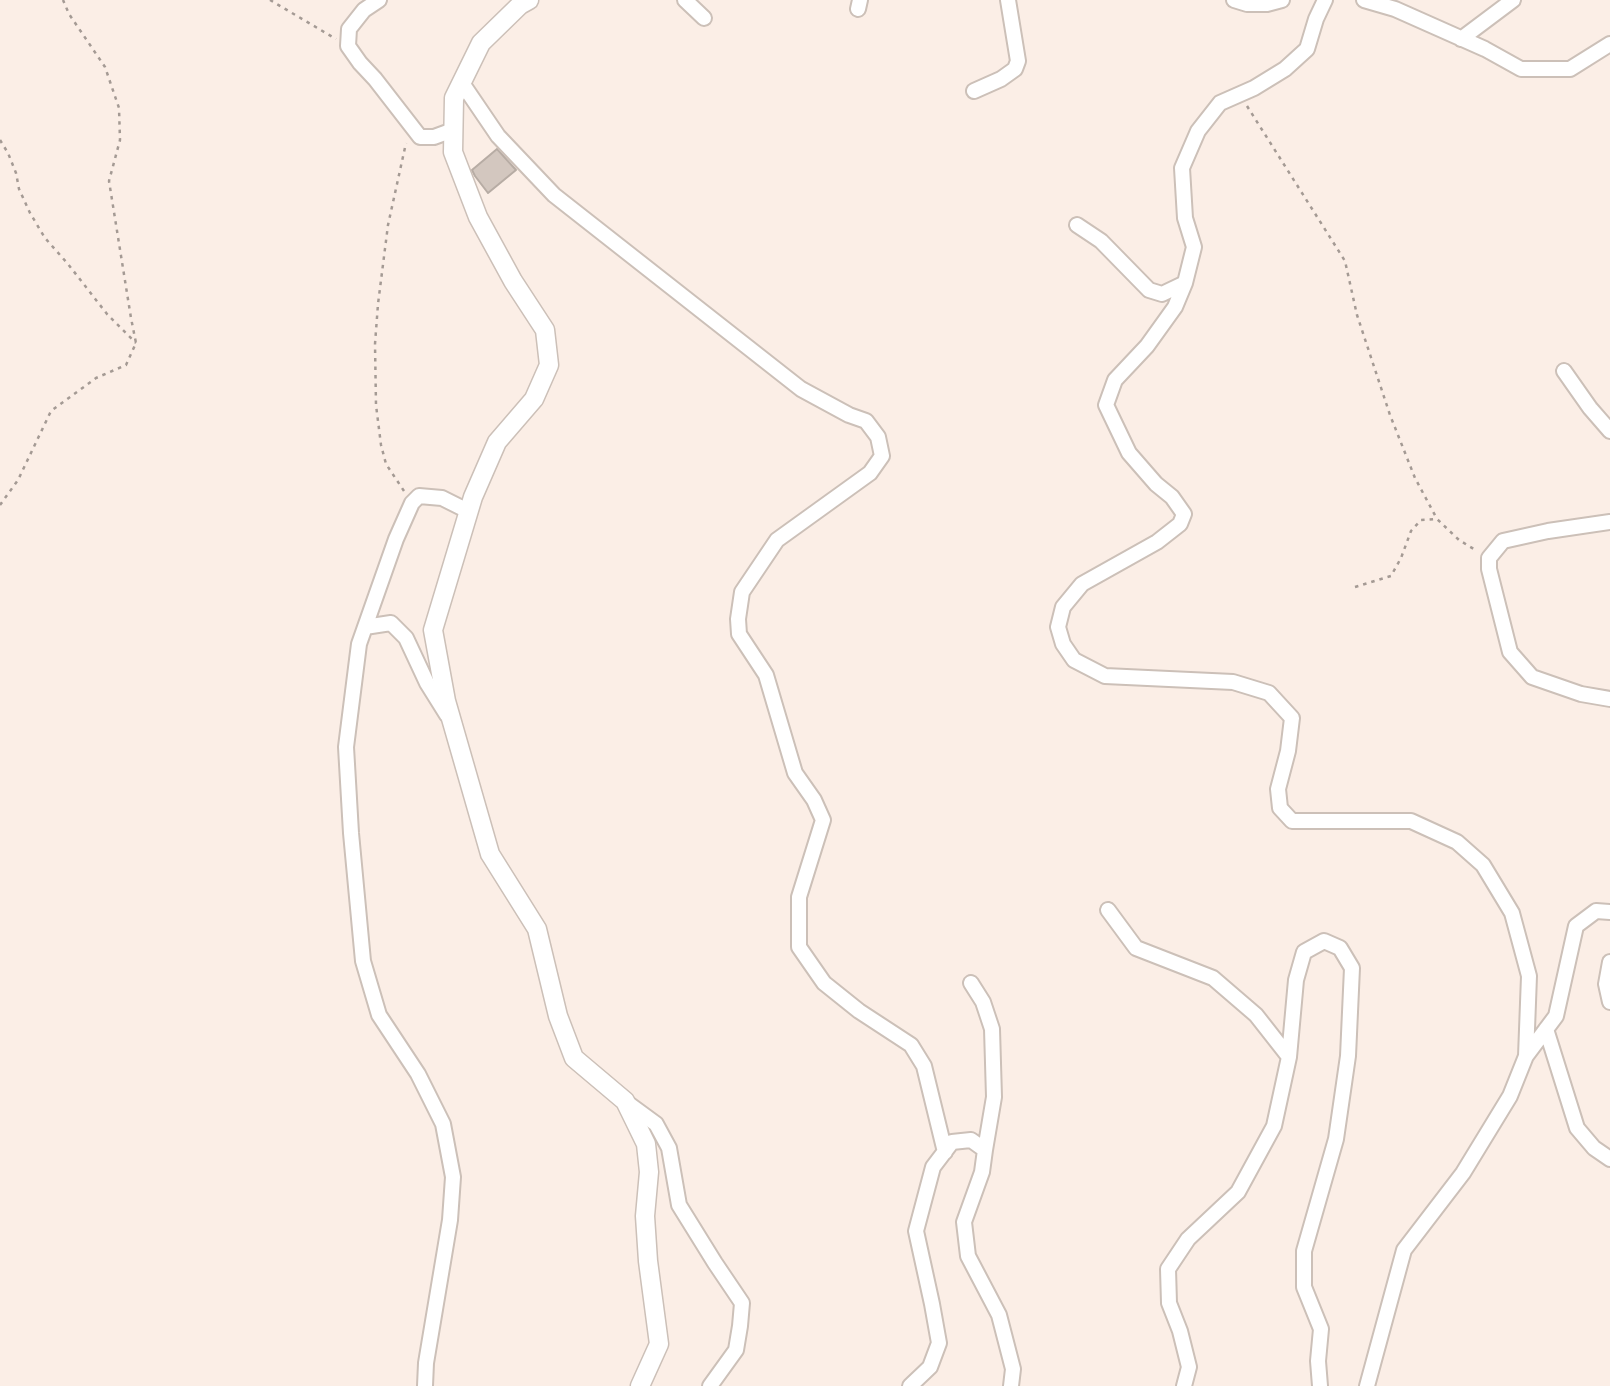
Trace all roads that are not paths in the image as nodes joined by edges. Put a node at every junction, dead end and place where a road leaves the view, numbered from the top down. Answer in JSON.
{"nodes":[{"id":1,"x":379,"y":0,"type":"edge"},
{"id":2,"x":529,"y":0,"type":"edge"},
{"id":3,"x":685,"y":0,"type":"edge"},
{"id":4,"x":1008,"y":0,"type":"edge"},
{"id":5,"x":1234,"y":0,"type":"edge"},
{"id":6,"x":1282,"y":0,"type":"edge"},
{"id":7,"x":1325,"y":0,"type":"edge"},
{"id":8,"x":1364,"y":0,"type":"edge"},
{"id":9,"x":1513,"y":0,"type":"edge"},
{"id":10,"x":704,"y":18,"type":"dead end"},
{"id":11,"x":1461,"y":38,"type":"junction"},
{"id":12,"x":1610,"y":44,"type":"edge"},
{"id":13,"x":462,"y":83,"type":"junction"},
{"id":14,"x":974,"y":91,"type":"dead end"},
{"id":15,"x":453,"y":130,"type":"junction"},
{"id":16,"x":1077,"y":225,"type":"dead end"},
{"id":17,"x":1185,"y":283,"type":"junction"},
{"id":18,"x":1564,"y":371,"type":"dead end"},
{"id":19,"x":1610,"y":431,"type":"edge"},
{"id":20,"x":468,"y":511,"type":"junction"},
{"id":21,"x":1610,"y":522,"type":"edge"},
{"id":22,"x":365,"y":627,"type":"junction"},
{"id":23,"x":1610,"y":699,"type":"edge"},
{"id":24,"x":453,"y":726,"type":"junction"},
{"id":25,"x":1108,"y":910,"type":"dead end"},
{"id":26,"x":1610,"y":912,"type":"edge"},
{"id":27,"x":1610,"y":961,"type":"edge"},
{"id":28,"x":971,"y":983,"type":"dead end"},
{"id":29,"x":1610,"y":1002,"type":"edge"},
{"id":30,"x":1546,"y":1029,"type":"junction"},
{"id":31,"x":1526,"y":1056,"type":"junction"},
{"id":32,"x":1289,"y":1057,"type":"junction"},
{"id":33,"x":625,"y":1101,"type":"junction"},
{"id":34,"x":985,"y":1150,"type":"junction"},
{"id":35,"x":945,"y":1152,"type":"junction"},
{"id":36,"x":1610,"y":1159,"type":"edge"},
{"id":37,"x":425,"y":1386,"type":"edge"},
{"id":38,"x":640,"y":1386,"type":"edge"},
{"id":39,"x":710,"y":1386,"type":"edge"},
{"id":40,"x":910,"y":1386,"type":"edge"},
{"id":41,"x":1011,"y":1386,"type":"edge"},
{"id":42,"x":1184,"y":1386,"type":"edge"},
{"id":43,"x":1320,"y":1386,"type":"edge"},
{"id":44,"x":1367,"y":1386,"type":"edge"}],
"edges":[{"from":1,"to":15,"type":"street"},
{"from":2,"to":13,"type":"main road"},
{"from":3,"to":10,"type":"street"},
{"from":4,"to":14,"type":"street"},
{"from":5,"to":6,"type":"street"},
{"from":7,"to":17,"type":"street"},
{"from":8,"to":11,"type":"street"},
{"from":9,"to":11,"type":"street"},
{"from":11,"to":12,"type":"street"},
{"from":13,"to":15,"type":"main road"},
{"from":13,"to":35,"type":"street"},
{"from":15,"to":20,"type":"main road"},
{"from":16,"to":17,"type":"street"},
{"from":17,"to":31,"type":"street"},
{"from":18,"to":19,"type":"street"},
{"from":20,"to":22,"type":"street"},
{"from":20,"to":24,"type":"main road"},
{"from":21,"to":23,"type":"street"},
{"from":22,"to":24,"type":"street"},
{"from":22,"to":37,"type":"street"},
{"from":24,"to":33,"type":"main road"},
{"from":25,"to":32,"type":"street"},
{"from":26,"to":30,"type":"street"},
{"from":27,"to":29,"type":"street"},
{"from":28,"to":34,"type":"street"},
{"from":30,"to":31,"type":"street"},
{"from":30,"to":36,"type":"street"},
{"from":31,"to":44,"type":"street"},
{"from":32,"to":42,"type":"street"},
{"from":32,"to":43,"type":"street"},
{"from":33,"to":38,"type":"main road"},
{"from":33,"to":39,"type":"street"},
{"from":34,"to":35,"type":"street"},
{"from":34,"to":41,"type":"street"},
{"from":35,"to":40,"type":"street"}]}
